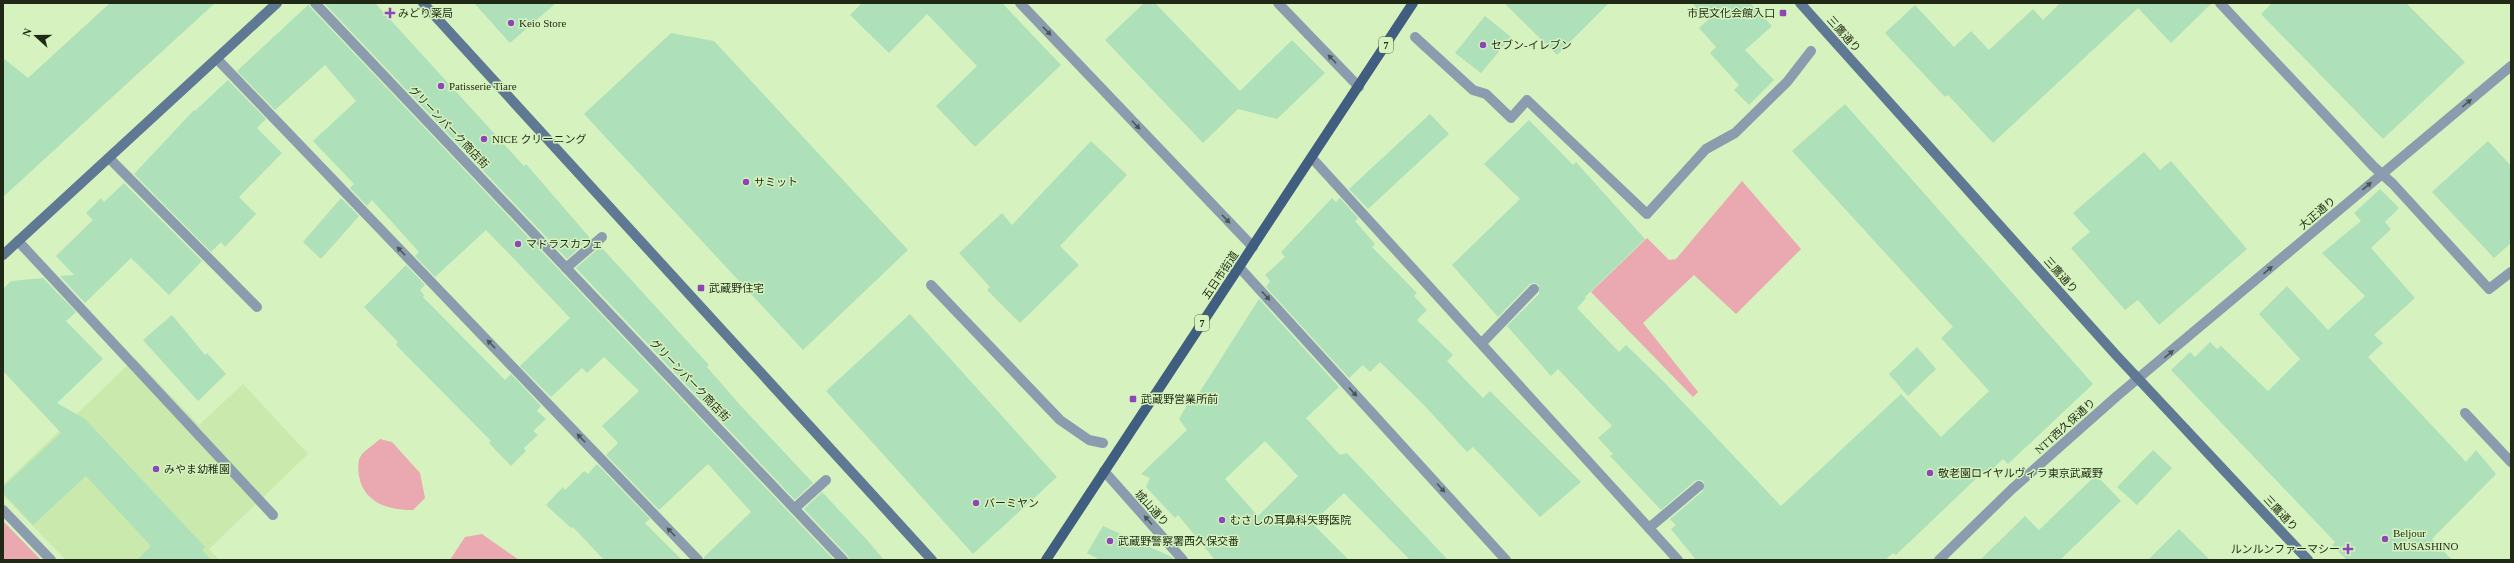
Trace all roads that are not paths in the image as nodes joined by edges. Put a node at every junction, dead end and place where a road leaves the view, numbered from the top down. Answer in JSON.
{"nodes":[{"id":1,"x":277,"y":3,"type":"edge"},
{"id":2,"x":315,"y":3,"type":"edge"},
{"id":3,"x":423,"y":3,"type":"edge"},
{"id":4,"x":1020,"y":3,"type":"edge"},
{"id":5,"x":1278,"y":3,"type":"edge"},
{"id":6,"x":1413,"y":3,"type":"edge"},
{"id":7,"x":1800,"y":3,"type":"edge"},
{"id":8,"x":2220,"y":3,"type":"edge"},
{"id":9,"x":1415,"y":37,"type":"dead end"},
{"id":10,"x":1811,"y":51,"type":"dead end"},
{"id":11,"x":217,"y":59,"type":"junction"},
{"id":12,"x":2511,"y":66,"type":"edge"},
{"id":13,"x":1358,"y":87,"type":"junction"},
{"id":14,"x":109,"y":158,"type":"junction"},
{"id":15,"x":1312,"y":158,"type":"junction"},
{"id":16,"x":2382,"y":174,"type":"junction"},
{"id":17,"x":602,"y":236,"type":"dead end"},
{"id":18,"x":18,"y":241,"type":"junction"},
{"id":19,"x":1252,"y":247,"type":"junction"},
{"id":20,"x":3,"y":255,"type":"edge"},
{"id":21,"x":1239,"y":267,"type":"junction"},
{"id":22,"x":566,"y":268,"type":"junction"},
{"id":23,"x":2511,"y":272,"type":"edge"},
{"id":24,"x":932,"y":285,"type":"dead end"},
{"id":25,"x":1534,"y":289,"type":"dead end"},
{"id":26,"x":257,"y":307,"type":"dead end"},
{"id":27,"x":1482,"y":343,"type":"junction"},
{"id":28,"x":2138,"y":378,"type":"junction"},
{"id":29,"x":2464,"y":413,"type":"dead end"},
{"id":30,"x":1103,"y":443,"type":"dead end"},
{"id":31,"x":2511,"y":462,"type":"edge"},
{"id":32,"x":1104,"y":471,"type":"junction"},
{"id":33,"x":826,"y":480,"type":"dead end"},
{"id":34,"x":1699,"y":486,"type":"dead end"},
{"id":35,"x":795,"y":508,"type":"junction"},
{"id":36,"x":3,"y":510,"type":"edge"},
{"id":37,"x":273,"y":515,"type":"dead end"},
{"id":38,"x":1650,"y":528,"type":"junction"},
{"id":39,"x":51,"y":560,"type":"edge"},
{"id":40,"x":698,"y":560,"type":"edge"},
{"id":41,"x":843,"y":560,"type":"edge"},
{"id":42,"x":932,"y":560,"type":"edge"},
{"id":43,"x":1046,"y":560,"type":"edge"},
{"id":44,"x":1183,"y":560,"type":"edge"},
{"id":45,"x":1506,"y":560,"type":"edge"},
{"id":46,"x":1678,"y":560,"type":"edge"},
{"id":47,"x":1939,"y":560,"type":"edge"},
{"id":48,"x":2308,"y":560,"type":"edge"}],
"edges":[{"from":1,"to":11,"type":"street"},
{"from":2,"to":22,"type":"street","name":"グリーンパーク商店街"},
{"from":3,"to":42,"type":"street"},
{"from":4,"to":19,"type":"street","one_way":true},
{"from":13,"to":5,"type":"street","one_way":true},
{"from":6,"to":13,"type":"main road","name":"五日市街道","number":"7"},
{"from":7,"to":28,"type":"street","name":"三鷹通り"},
{"from":8,"to":16,"type":"street"},
{"from":9,"to":10,"type":"street"},
{"from":11,"to":14,"type":"street"},
{"from":40,"to":11,"type":"street","one_way":true},
{"from":16,"to":12,"type":"street","name":"大正通り","one_way":true},
{"from":13,"to":15,"type":"main road","name":"五日市街道","number":"7"},
{"from":14,"to":18,"type":"street"},
{"from":14,"to":26,"type":"street"},
{"from":15,"to":19,"type":"main road","name":"五日市街道","number":"7"},
{"from":15,"to":27,"type":"street"},
{"from":16,"to":23,"type":"street"},
{"from":28,"to":16,"type":"street","name":"大正通り","one_way":true},
{"from":17,"to":22,"type":"street"},
{"from":18,"to":20,"type":"street"},
{"from":18,"to":37,"type":"street"},
{"from":19,"to":21,"type":"main road","name":"五日市街道","number":"7"},
{"from":21,"to":32,"type":"main road","name":"五日市街道","number":"7"},
{"from":21,"to":45,"type":"street","one_way":true},
{"from":22,"to":35,"type":"street","name":"グリーンパーク商店街"},
{"from":24,"to":30,"type":"street"},
{"from":25,"to":27,"type":"street"},
{"from":27,"to":38,"type":"street"},
{"from":28,"to":47,"type":"street","name":"NTT西久保通り"},
{"from":28,"to":48,"type":"street","name":"三鷹通り"},
{"from":29,"to":31,"type":"street"},
{"from":32,"to":43,"type":"main road","name":"五日市街道","number":"7"},
{"from":44,"to":32,"type":"street","name":"城山通り","one_way":true},
{"from":33,"to":35,"type":"street"},
{"from":34,"to":38,"type":"street"},
{"from":35,"to":41,"type":"street","name":"グリーンパーク商店街"},
{"from":36,"to":39,"type":"street"},
{"from":38,"to":46,"type":"street"}]}
